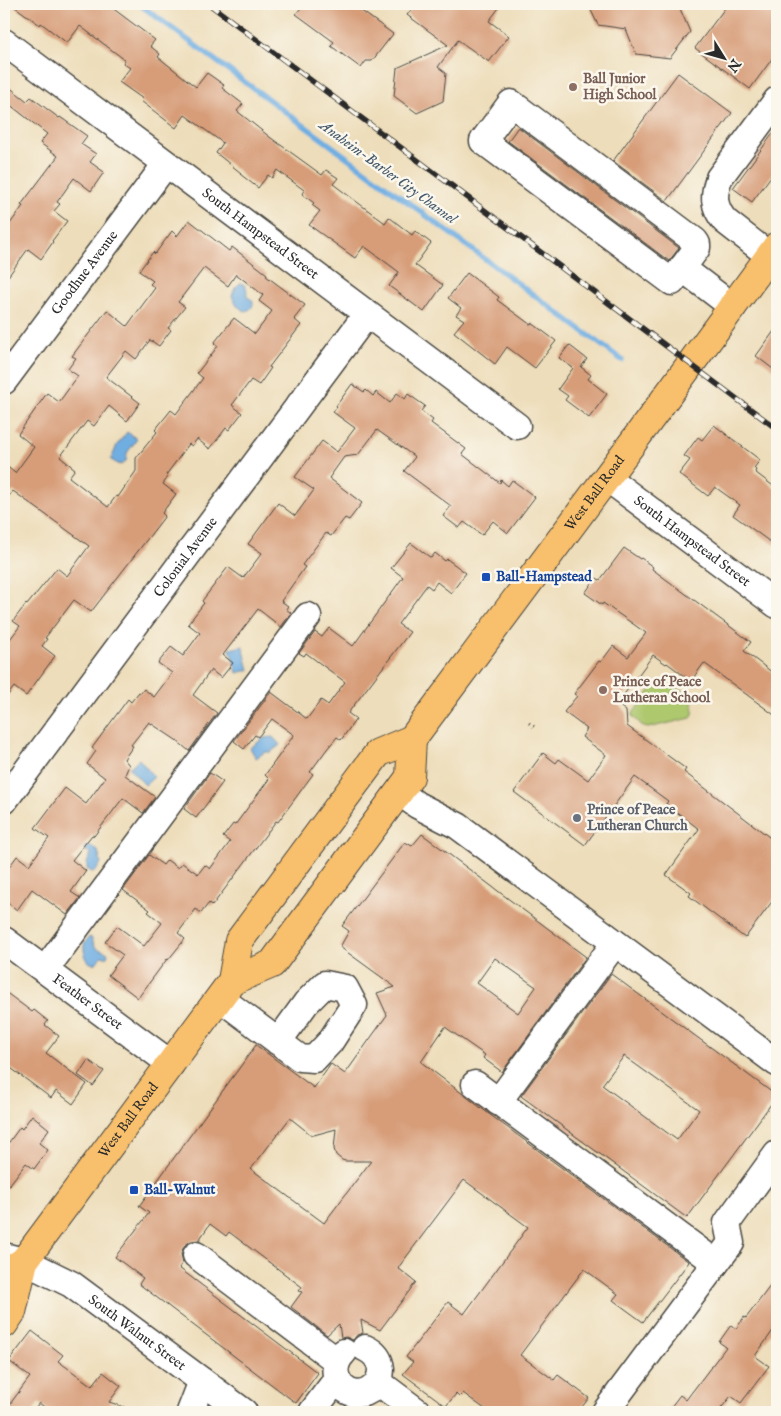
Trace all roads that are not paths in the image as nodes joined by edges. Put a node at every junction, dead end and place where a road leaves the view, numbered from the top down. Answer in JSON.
{"nodes":[{"id":1,"x":4,"y":42,"type":"edge"},
{"id":2,"x":777,"y":100,"type":"edge"},
{"id":3,"x":166,"y":164,"type":"junction"},
{"id":4,"x":774,"y":251,"type":"edge"},
{"id":5,"x":682,"y":268,"type":"junction"},
{"id":6,"x":733,"y":307,"type":"junction"},
{"id":7,"x":367,"y":314,"type":"junction"},
{"id":8,"x":4,"y":381,"type":"edge"},
{"id":9,"x":517,"y":426,"type":"dead end"},
{"id":10,"x":607,"y":478,"type":"junction"},
{"id":11,"x":777,"y":605,"type":"edge"},
{"id":12,"x":308,"y":616,"type":"dead end"},
{"id":13,"x":412,"y":739,"type":"junction"},
{"id":14,"x":399,"y":792,"type":"junction"},
{"id":15,"x":4,"y":801,"type":"edge"},
{"id":16,"x":4,"y":940,"type":"edge"},
{"id":17,"x":615,"y":943,"type":"junction"},
{"id":18,"x":45,"y":970,"type":"junction"},
{"id":19,"x":226,"y":989,"type":"junction"},
{"id":20,"x":278,"y":1042,"type":"dead end"},
{"id":21,"x":777,"y":1063,"type":"edge"},
{"id":22,"x":171,"y":1064,"type":"junction"},
{"id":23,"x":475,"y":1084,"type":"dead end"},
{"id":24,"x":498,"y":1102,"type":"junction"},
{"id":25,"x":777,"y":1154,"type":"edge"},
{"id":26,"x":4,"y":1240,"type":"edge"},
{"id":27,"x":196,"y":1255,"type":"dead end"},
{"id":28,"x":716,"y":1263,"type":"junction"},
{"id":29,"x":11,"y":1264,"type":"edge"},
{"id":30,"x":4,"y":1324,"type":"edge"},
{"id":31,"x":351,"y":1375,"type":"edge"},
{"id":32,"x":202,"y":1381,"type":"junction"},
{"id":33,"x":190,"y":1412,"type":"edge"},
{"id":34,"x":244,"y":1412,"type":"edge"},
{"id":35,"x":312,"y":1412,"type":"edge"},
{"id":36,"x":418,"y":1412,"type":"edge"},
{"id":37,"x":605,"y":1412,"type":"edge"}],
"edges":[{"from":1,"to":3,"type":"street","name":"South Hampstead Street"},
{"from":2,"to":4,"type":"street"},
{"from":3,"to":7,"type":"street","name":"South Hampstead Street"},
{"from":3,"to":8,"type":"street","name":"Goodhue Avenue"},
{"from":4,"to":6,"type":"main road","name":"West Ball Road"},
{"from":5,"to":5,"type":"street"},
{"from":5,"to":6,"type":"street"},
{"from":6,"to":10,"type":"main road","name":"West Ball Road"},
{"from":7,"to":9,"type":"street","name":"South Hampstead Street"},
{"from":7,"to":15,"type":"street","name":"Colonial Avenue"},
{"from":10,"to":11,"type":"street","name":"South Hampstead Street"},
{"from":10,"to":13,"type":"main road","name":"West Ball Road"},
{"from":12,"to":18,"type":"street"},
{"from":13,"to":14,"type":"main road"},
{"from":13,"to":19,"type":"main road","name":"West Ball Road"},
{"from":14,"to":17,"type":"street"},
{"from":14,"to":19,"type":"main road"},
{"from":16,"to":18,"type":"street","name":"Feather Street"},
{"from":17,"to":21,"type":"street"},
{"from":17,"to":24,"type":"street"},
{"from":18,"to":22,"type":"street","name":"Feather Street"},
{"from":19,"to":20,"type":"street"},
{"from":19,"to":22,"type":"main road","name":"West Ball Road"},
{"from":22,"to":29,"type":"main road","name":"West Ball Road"},
{"from":23,"to":24,"type":"street"},
{"from":24,"to":28,"type":"street"},
{"from":25,"to":28,"type":"street"},
{"from":26,"to":29,"type":"street"},
{"from":27,"to":31,"type":"street"},
{"from":28,"to":37,"type":"street"},
{"from":29,"to":30,"type":"main road","name":"West Ball Road"},
{"from":29,"to":32,"type":"street","name":"South Walnut Street"},
{"from":31,"to":35,"type":"street"},
{"from":31,"to":36,"type":"street"},
{"from":32,"to":33,"type":"street"},
{"from":32,"to":34,"type":"street","name":"South Walnut Street"}]}
